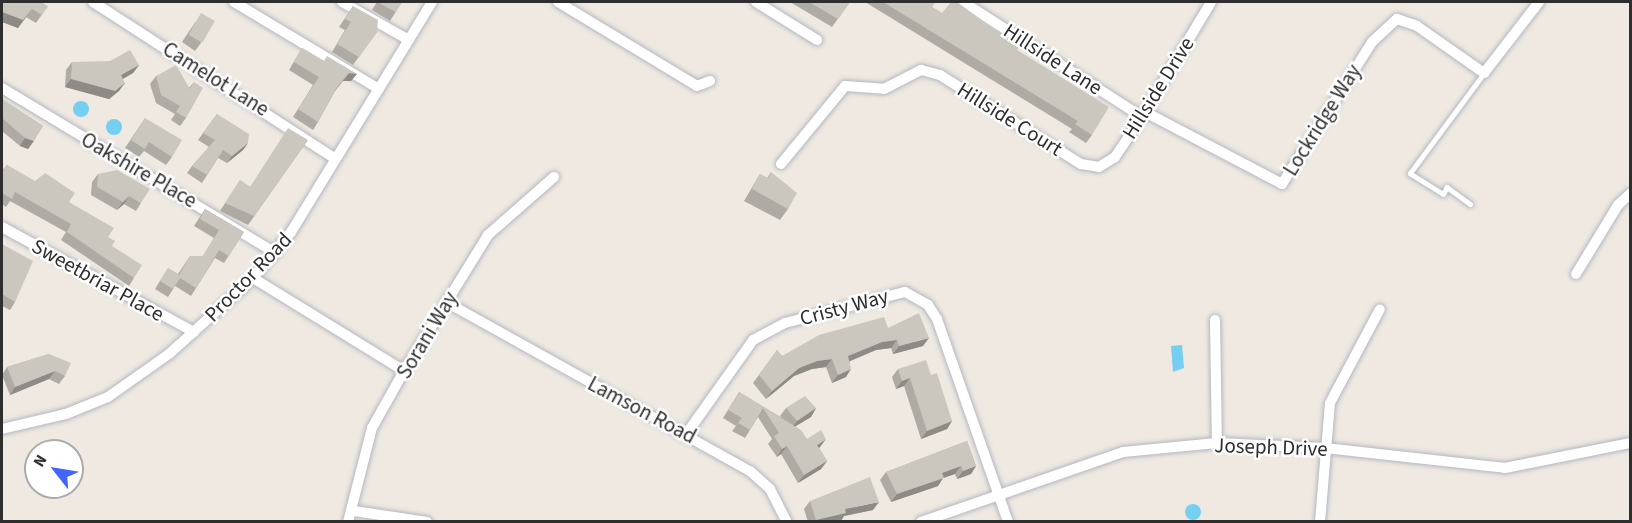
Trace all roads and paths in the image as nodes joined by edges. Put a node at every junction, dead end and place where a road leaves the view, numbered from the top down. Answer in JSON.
{"nodes":[{"id":1,"x":93,"y":2,"type":"edge"},
{"id":2,"x":234,"y":2,"type":"edge"},
{"id":3,"x":342,"y":2,"type":"edge"},
{"id":4,"x":432,"y":2,"type":"edge"},
{"id":5,"x":558,"y":2,"type":"edge"},
{"id":6,"x":756,"y":2,"type":"edge"},
{"id":7,"x":963,"y":2,"type":"edge"},
{"id":8,"x":1211,"y":2,"type":"edge"},
{"id":9,"x":1539,"y":2,"type":"edge"},
{"id":10,"x":409,"y":40,"type":"junction"},
{"id":11,"x":817,"y":40,"type":"dead end"},
{"id":12,"x":1484,"y":73,"type":"junction"},
{"id":13,"x":711,"y":81,"type":"dead end"},
{"id":14,"x":2,"y":88,"type":"edge"},
{"id":15,"x":379,"y":89,"type":"junction"},
{"id":16,"x":1144,"y":114,"type":"junction"},
{"id":17,"x":336,"y":159,"type":"junction"},
{"id":18,"x":782,"y":164,"type":"dead end"},
{"id":19,"x":1099,"y":167,"type":"joint"},
{"id":20,"x":554,"y":177,"type":"dead end"},
{"id":21,"x":1630,"y":194,"type":"edge"},
{"id":22,"x":1470,"y":204,"type":"dead end"},
{"id":23,"x":2,"y":227,"type":"edge"},
{"id":24,"x":275,"y":254,"type":"junction"},
{"id":25,"x":1576,"y":274,"type":"dead end"},
{"id":26,"x":253,"y":278,"type":"junction"},
{"id":27,"x":446,"y":302,"type":"junction"},
{"id":28,"x":1380,"y":309,"type":"dead end"},
{"id":29,"x":1215,"y":320,"type":"dead end"},
{"id":30,"x":194,"y":332,"type":"junction"},
{"id":31,"x":404,"y":371,"type":"junction"},
{"id":32,"x":2,"y":429,"type":"edge"},
{"id":33,"x":687,"y":433,"type":"junction"},
{"id":34,"x":1217,"y":443,"type":"junction"},
{"id":35,"x":1630,"y":443,"type":"edge"},
{"id":36,"x":1325,"y":448,"type":"junction"},
{"id":37,"x":997,"y":494,"type":"junction"},
{"id":38,"x":354,"y":511,"type":"junction"},
{"id":39,"x":348,"y":522,"type":"edge"},
{"id":40,"x":427,"y":522,"type":"edge"},
{"id":41,"x":787,"y":522,"type":"edge"},
{"id":42,"x":921,"y":522,"type":"edge"},
{"id":43,"x":1008,"y":522,"type":"edge"},
{"id":44,"x":1320,"y":522,"type":"edge"}],
"edges":[{"from":1,"to":17,"type":"street","name":"Camelot Lane"},
{"from":2,"to":15,"type":"street"},
{"from":3,"to":10,"type":"street"},
{"from":4,"to":10,"type":"street","name":"Proctor Road"},
{"from":5,"to":13,"type":"street"},
{"from":6,"to":11,"type":"street"},
{"from":7,"to":16,"type":"street","name":"Hillside Lane"},
{"from":8,"to":16,"type":"street","name":"Hillside Drive"},
{"from":9,"to":12,"type":"street"},
{"from":10,"to":15,"type":"street","name":"Proctor Road"},
{"from":12,"to":16,"type":"street","name":"Lockridge Way"},
{"from":12,"to":22,"type":"lane"},
{"from":14,"to":24,"type":"street","name":"Oakshire Place"},
{"from":15,"to":17,"type":"street","name":"Proctor Road"},
{"from":16,"to":19,"type":"street","name":"Hillside Drive"},
{"from":17,"to":24,"type":"street","name":"Proctor Road"},
{"from":18,"to":19,"type":"street","name":"Hillside Court"},
{"from":20,"to":27,"type":"street","name":"Sorani Way"},
{"from":21,"to":25,"type":"street"},
{"from":23,"to":30,"type":"street","name":"Sweetbriar Place"},
{"from":24,"to":26,"type":"street","name":"Proctor Road"},
{"from":26,"to":30,"type":"street","name":"Proctor Road"},
{"from":26,"to":31,"type":"street"},
{"from":27,"to":31,"type":"street","name":"Sorani Way"},
{"from":27,"to":33,"type":"street","name":"Lamson Road"},
{"from":28,"to":36,"type":"street"},
{"from":29,"to":34,"type":"street"},
{"from":30,"to":32,"type":"street","name":"Proctor Road"},
{"from":31,"to":38,"type":"street","name":"Sorani Way"},
{"from":33,"to":37,"type":"street","name":"Cristy Way"},
{"from":33,"to":41,"type":"street","name":"Lamson Road"},
{"from":34,"to":36,"type":"street","name":"Joseph Drive"},
{"from":34,"to":37,"type":"street","name":"Joseph Drive"},
{"from":35,"to":36,"type":"street","name":"Joseph Drive"},
{"from":36,"to":44,"type":"street"},
{"from":37,"to":42,"type":"street","name":"Joseph Drive"},
{"from":37,"to":43,"type":"street","name":"Cristy Way"},
{"from":38,"to":39,"type":"street","name":"Sorani Way"},
{"from":38,"to":40,"type":"street"}]}
